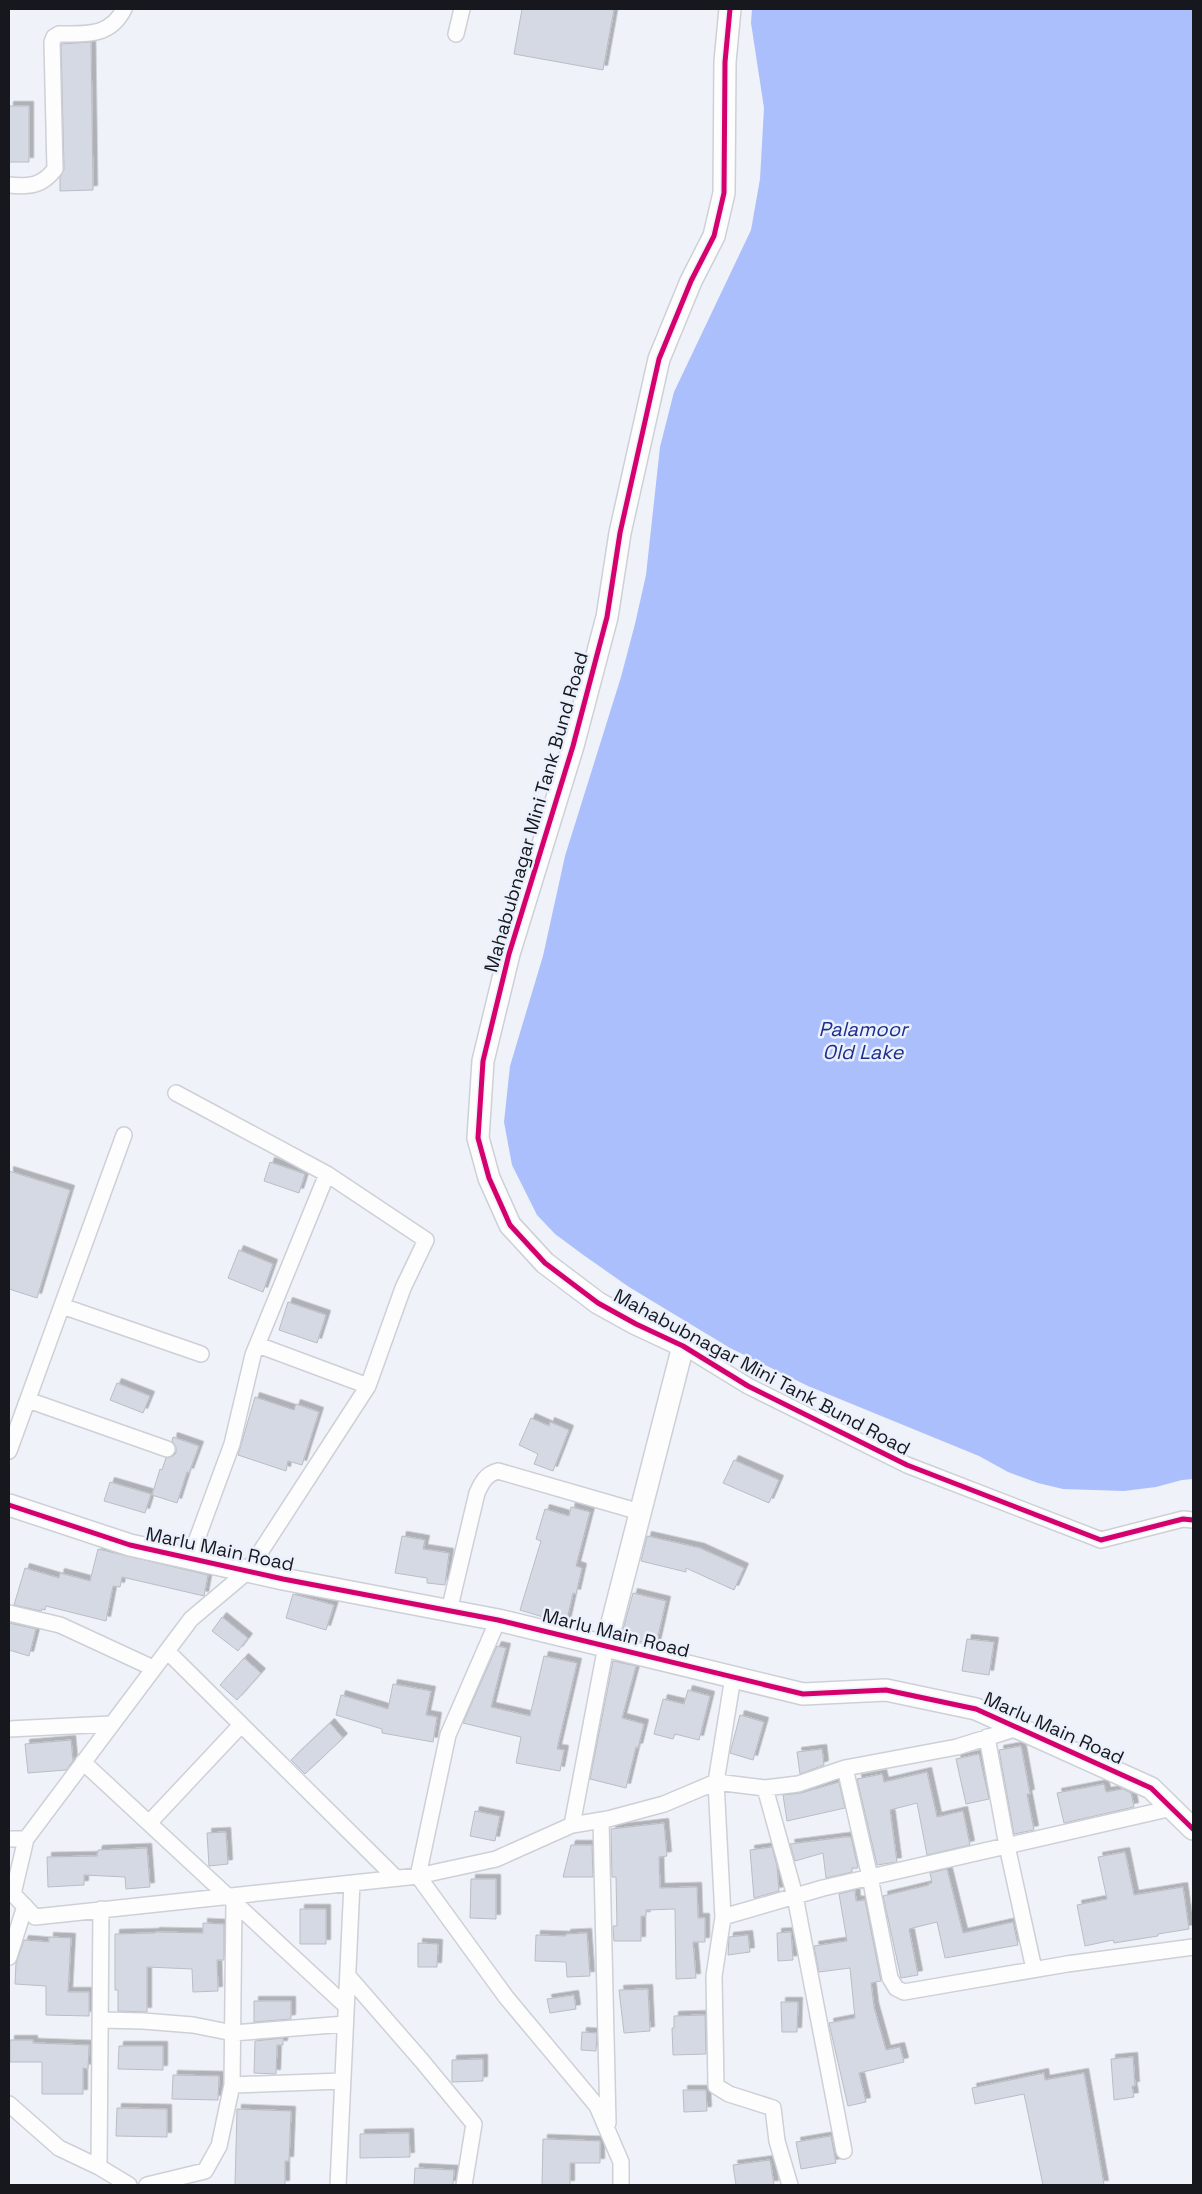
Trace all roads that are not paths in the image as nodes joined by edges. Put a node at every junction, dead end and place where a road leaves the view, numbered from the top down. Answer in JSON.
{"nodes":[{"id":1,"x":124,"y":9,"type":"edge"},
{"id":2,"x":462,"y":9,"type":"edge"},
{"id":3,"x":730,"y":9,"type":"edge"},
{"id":4,"x":456,"y":34,"type":"dead end"},
{"id":5,"x":9,"y":185,"type":"edge"},
{"id":6,"x":176,"y":1093,"type":"dead end"},
{"id":7,"x":124,"y":1135,"type":"dead end"},
{"id":8,"x":327,"y":1174,"type":"junction"},
{"id":9,"x":62,"y":1306,"type":"junction"},
{"id":10,"x":258,"y":1345,"type":"junction"},
{"id":11,"x":683,"y":1346,"type":"junction"},
{"id":12,"x":200,"y":1354,"type":"dead end"},
{"id":13,"x":368,"y":1386,"type":"junction"},
{"id":14,"x":28,"y":1400,"type":"junction"},
{"id":15,"x":167,"y":1450,"type":"dead end"},
{"id":16,"x":9,"y":1451,"type":"edge"},
{"id":17,"x":9,"y":1505,"type":"edge"},
{"id":18,"x":640,"y":1512,"type":"junction"},
{"id":19,"x":1193,"y":1520,"type":"edge"},
{"id":20,"x":190,"y":1558,"type":"junction"},
{"id":21,"x":248,"y":1571,"type":"junction"},
{"id":22,"x":449,"y":1611,"type":"junction"},
{"id":23,"x":9,"y":1613,"type":"edge"},
{"id":24,"x":498,"y":1620,"type":"junction"},
{"id":25,"x":606,"y":1646,"type":"junction"},
{"id":26,"x":167,"y":1652,"type":"junction"},
{"id":27,"x":154,"y":1668,"type":"junction"},
{"id":28,"x":733,"y":1677,"type":"junction"},
{"id":29,"x":111,"y":1724,"type":"junction"},
{"id":30,"x":241,"y":1725,"type":"junction"},
{"id":31,"x":1018,"y":1728,"type":"junction"},
{"id":32,"x":9,"y":1729,"type":"edge"},
{"id":33,"x":987,"y":1737,"type":"junction"},
{"id":34,"x":83,"y":1762,"type":"junction"},
{"id":35,"x":845,"y":1768,"type":"junction"},
{"id":36,"x":716,"y":1782,"type":"junction"},
{"id":37,"x":765,"y":1788,"type":"junction"},
{"id":38,"x":1172,"y":1808,"type":"junction"},
{"id":39,"x":601,"y":1820,"type":"junction"},
{"id":40,"x":149,"y":1823,"type":"junction"},
{"id":41,"x":572,"y":1825,"type":"junction"},
{"id":42,"x":1193,"y":1829,"type":"edge"},
{"id":43,"x":9,"y":1839,"type":"edge"},
{"id":44,"x":26,"y":1839,"type":"junction"},
{"id":45,"x":1007,"y":1846,"type":"junction"},
{"id":46,"x":418,"y":1876,"type":"junction"},
{"id":47,"x":870,"y":1877,"type":"junction"},
{"id":48,"x":396,"y":1878,"type":"junction"},
{"id":49,"x":352,"y":1883,"type":"junction"},
{"id":50,"x":795,"y":1896,"type":"junction"},
{"id":51,"x":230,"y":1899,"type":"junction"},
{"id":52,"x":25,"y":1906,"type":"junction"},
{"id":53,"x":101,"y":1909,"type":"junction"},
{"id":54,"x":723,"y":1917,"type":"junction"},
{"id":55,"x":1193,"y":1947,"type":"edge"},
{"id":56,"x":9,"y":1957,"type":"edge"},
{"id":57,"x":1034,"y":1969,"type":"junction"},
{"id":58,"x":348,"y":1976,"type":"junction"},
{"id":59,"x":346,"y":2006,"type":"junction"},
{"id":60,"x":101,"y":2020,"type":"junction"},
{"id":61,"x":345,"y":2024,"type":"junction"},
{"id":62,"x":233,"y":2033,"type":"junction"},
{"id":63,"x":342,"y":2081,"type":"junction"},
{"id":64,"x":232,"y":2085,"type":"junction"},
{"id":65,"x":9,"y":2104,"type":"edge"},
{"id":66,"x":608,"y":2132,"type":"junction"},
{"id":67,"x":844,"y":2151,"type":"dead end"},
{"id":68,"x":100,"y":2167,"type":"junction"},
{"id":69,"x":129,"y":2185,"type":"edge"},
{"id":70,"x":147,"y":2185,"type":"edge"},
{"id":71,"x":338,"y":2185,"type":"edge"},
{"id":72,"x":464,"y":2185,"type":"edge"},
{"id":73,"x":621,"y":2185,"type":"edge"},
{"id":74,"x":790,"y":2185,"type":"edge"}],
"edges":[{"from":1,"to":5,"type":"street"},
{"from":2,"to":4,"type":"street"},
{"from":3,"to":11,"type":"street","name":"Mahabubnagar Mini Tank Bund Road"},
{"from":6,"to":8,"type":"street"},
{"from":7,"to":9,"type":"street"},
{"from":8,"to":10,"type":"street"},
{"from":8,"to":13,"type":"street"},
{"from":9,"to":12,"type":"street"},
{"from":9,"to":14,"type":"street"},
{"from":10,"to":13,"type":"street"},
{"from":10,"to":20,"type":"street"},
{"from":11,"to":18,"type":"street"},
{"from":11,"to":19,"type":"street","name":"Mahabubnagar Mini Tank Bund Road"},
{"from":13,"to":21,"type":"street"},
{"from":14,"to":15,"type":"street"},
{"from":14,"to":16,"type":"street"},
{"from":17,"to":20,"type":"street","name":"Marlu Main Road"},
{"from":18,"to":22,"type":"street"},
{"from":18,"to":25,"type":"street"},
{"from":20,"to":21,"type":"street","name":"Marlu Main Road"},
{"from":21,"to":22,"type":"street","name":"Marlu Main Road"},
{"from":21,"to":26,"type":"street"},
{"from":22,"to":24,"type":"street","name":"Marlu Main Road"},
{"from":23,"to":27,"type":"street"},
{"from":24,"to":25,"type":"street","name":"Marlu Main Road"},
{"from":24,"to":46,"type":"street"},
{"from":25,"to":28,"type":"street","name":"Marlu Main Road"},
{"from":25,"to":41,"type":"street"},
{"from":26,"to":27,"type":"street"},
{"from":26,"to":30,"type":"street"},
{"from":27,"to":29,"type":"street"},
{"from":28,"to":31,"type":"street","name":"Marlu Main Road"},
{"from":28,"to":36,"type":"street"},
{"from":29,"to":32,"type":"street"},
{"from":29,"to":34,"type":"street"},
{"from":30,"to":40,"type":"street"},
{"from":30,"to":48,"type":"street"},
{"from":31,"to":33,"type":"street"},
{"from":31,"to":38,"type":"street","name":"Marlu Main Road"},
{"from":33,"to":35,"type":"street"},
{"from":33,"to":45,"type":"street"},
{"from":34,"to":40,"type":"street"},
{"from":34,"to":44,"type":"street"},
{"from":35,"to":37,"type":"street"},
{"from":35,"to":47,"type":"street"},
{"from":36,"to":37,"type":"street"},
{"from":36,"to":39,"type":"street"},
{"from":36,"to":54,"type":"street"},
{"from":37,"to":50,"type":"street"},
{"from":38,"to":42,"type":"street","name":"Marlu Main Road"},
{"from":38,"to":45,"type":"street"},
{"from":39,"to":41,"type":"street"},
{"from":39,"to":66,"type":"street"},
{"from":40,"to":51,"type":"street"},
{"from":41,"to":46,"type":"street"},
{"from":43,"to":44,"type":"street"},
{"from":44,"to":52,"type":"street"},
{"from":45,"to":47,"type":"street"},
{"from":45,"to":57,"type":"street"},
{"from":46,"to":48,"type":"street"},
{"from":46,"to":66,"type":"street"},
{"from":47,"to":50,"type":"street"},
{"from":47,"to":57,"type":"street"},
{"from":48,"to":49,"type":"street"},
{"from":49,"to":51,"type":"street"},
{"from":49,"to":58,"type":"street"},
{"from":50,"to":54,"type":"street"},
{"from":50,"to":67,"type":"street"},
{"from":51,"to":53,"type":"street"},
{"from":51,"to":59,"type":"street"},
{"from":51,"to":62,"type":"street"},
{"from":52,"to":53,"type":"street"},
{"from":52,"to":56,"type":"street"},
{"from":53,"to":60,"type":"street"},
{"from":54,"to":74,"type":"street"},
{"from":55,"to":57,"type":"street"},
{"from":58,"to":59,"type":"street"},
{"from":58,"to":72,"type":"street"},
{"from":59,"to":61,"type":"street"},
{"from":60,"to":62,"type":"street"},
{"from":60,"to":68,"type":"street"},
{"from":61,"to":62,"type":"street"},
{"from":61,"to":63,"type":"street"},
{"from":62,"to":64,"type":"street"},
{"from":63,"to":64,"type":"street"},
{"from":63,"to":71,"type":"street"},
{"from":64,"to":70,"type":"street"},
{"from":65,"to":68,"type":"street"},
{"from":66,"to":73,"type":"street"},
{"from":68,"to":69,"type":"street"}]}
